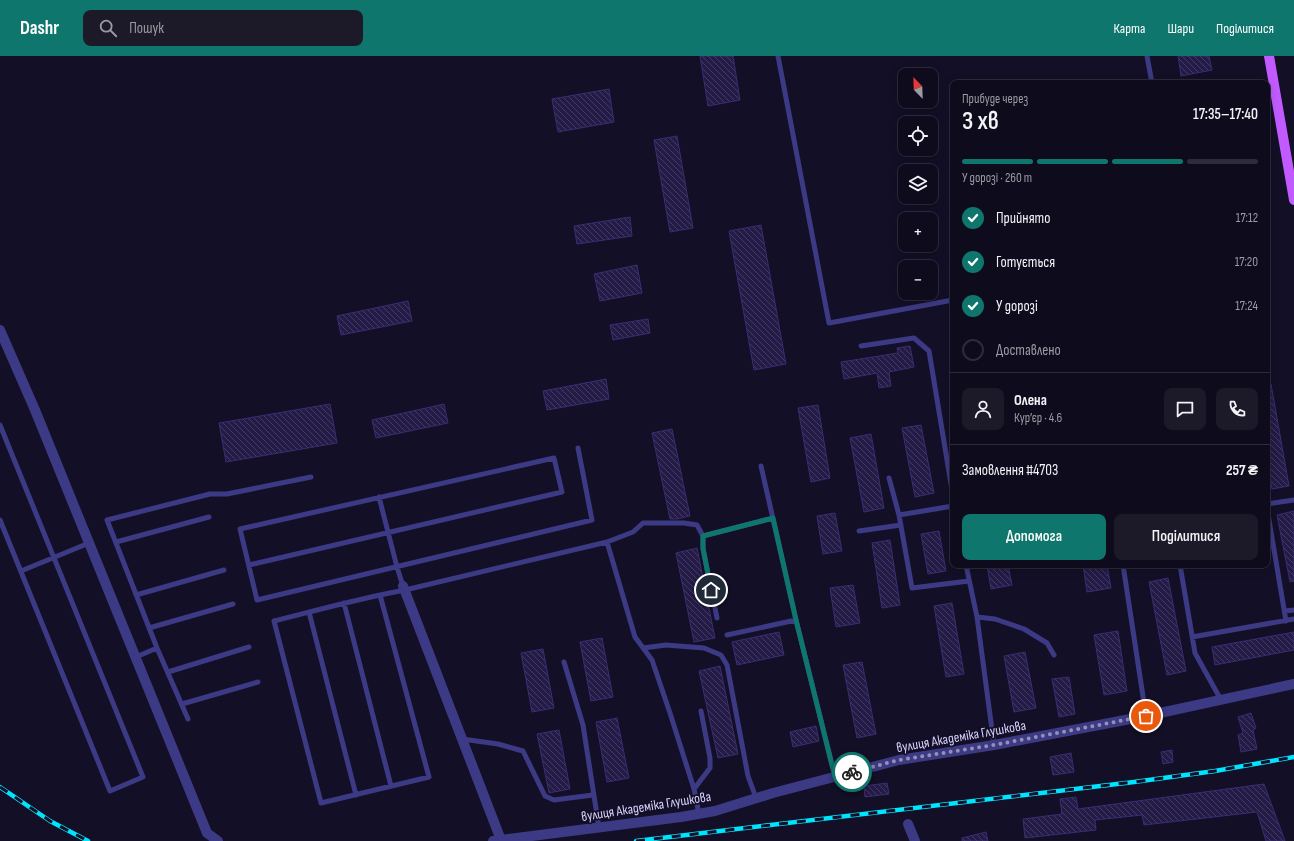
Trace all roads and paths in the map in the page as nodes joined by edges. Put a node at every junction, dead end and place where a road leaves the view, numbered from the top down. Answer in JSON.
{"nodes":[{"id":1,"x":778,"y":56,"type":"edge"},
{"id":2,"x":1147,"y":56,"type":"edge"},
{"id":3,"x":1268,"y":56,"type":"edge"},
{"id":4,"x":1151,"y":80,"type":"edge"},
{"id":5,"x":1294,"y":200,"type":"edge"},
{"id":6,"x":950,"y":301,"type":"edge"},
{"id":7,"x":0,"y":330,"type":"edge"},
{"id":8,"x":861,"y":346,"type":"dead end"},
{"id":9,"x":0,"y":425,"type":"edge"},
{"id":10,"x":578,"y":448,"type":"dead end"},
{"id":11,"x":761,"y":466,"type":"dead end"},
{"id":12,"x":311,"y":477,"type":"dead end"},
{"id":13,"x":889,"y":478,"type":"dead end"},
{"id":14,"x":950,"y":478,"type":"edge"},
{"id":15,"x":379,"y":497,"type":"junction"},
{"id":16,"x":1294,"y":500,"type":"edge"},
{"id":17,"x":1270,"y":504,"type":"edge"},
{"id":18,"x":950,"y":507,"type":"edge"},
{"id":19,"x":899,"y":516,"type":"junction"},
{"id":20,"x":209,"y":517,"type":"dead end"},
{"id":21,"x":773,"y":518,"type":"junction"},
{"id":22,"x":0,"y":520,"type":"edge"},
{"id":23,"x":901,"y":525,"type":"junction"},
{"id":24,"x":1270,"y":525,"type":"edge"},
{"id":25,"x":860,"y":531,"type":"dead end"},
{"id":26,"x":388,"y":533,"type":"junction"},
{"id":27,"x":703,"y":536,"type":"junction"},
{"id":28,"x":116,"y":542,"type":"junction"},
{"id":29,"x":607,"y":542,"type":"junction"},
{"id":30,"x":89,"y":543,"type":"junction"},
{"id":31,"x":54,"y":557,"type":"junction"},
{"id":32,"x":248,"y":566,"type":"junction"},
{"id":33,"x":397,"y":567,"type":"junction"},
{"id":34,"x":967,"y":568,"type":"edge"},
{"id":35,"x":1123,"y":568,"type":"edge"},
{"id":36,"x":1180,"y":568,"type":"edge"},
{"id":37,"x":224,"y":570,"type":"dead end"},
{"id":38,"x":21,"y":571,"type":"junction"},
{"id":39,"x":969,"y":581,"type":"junction"},
{"id":40,"x":404,"y":588,"type":"junction"},
{"id":41,"x":136,"y":595,"type":"junction"},
{"id":42,"x":380,"y":595,"type":"junction"},
{"id":43,"x":344,"y":603,"type":"junction"},
{"id":44,"x":233,"y":604,"type":"dead end"},
{"id":45,"x":1294,"y":610,"type":"edge"},
{"id":46,"x":1285,"y":611,"type":"junction"},
{"id":47,"x":309,"y":612,"type":"junction"},
{"id":48,"x":977,"y":617,"type":"junction"},
{"id":49,"x":717,"y":618,"type":"dead end"},
{"id":50,"x":1294,"y":619,"type":"edge"},
{"id":51,"x":796,"y":620,"type":"junction"},
{"id":52,"x":1286,"y":621,"type":"junction"},
{"id":53,"x":149,"y":628,"type":"junction"},
{"id":54,"x":727,"y":636,"type":"dead end"},
{"id":55,"x":1192,"y":637,"type":"junction"},
{"id":56,"x":157,"y":648,"type":"junction"},
{"id":57,"x":249,"y":648,"type":"dead end"},
{"id":58,"x":643,"y":648,"type":"junction"},
{"id":59,"x":1054,"y":655,"type":"dead end"},
{"id":60,"x":136,"y":657,"type":"junction"},
{"id":61,"x":564,"y":662,"type":"dead end"},
{"id":62,"x":168,"y":672,"type":"junction"},
{"id":63,"x":258,"y":682,"type":"dead end"},
{"id":64,"x":1294,"y":684,"type":"edge"},
{"id":65,"x":1222,"y":701,"type":"junction"},
{"id":66,"x":182,"y":704,"type":"junction"},
{"id":67,"x":701,"y":711,"type":"dead end"},
{"id":68,"x":1146,"y":716,"type":"junction"},
{"id":69,"x":188,"y":719,"type":"dead end"},
{"id":70,"x":462,"y":739,"type":"junction"},
{"id":71,"x":994,"y":745,"type":"junction"},
{"id":72,"x":835,"y":777,"type":"junction"},
{"id":73,"x":391,"y":786,"type":"junction"},
{"id":74,"x":694,"y":789,"type":"junction"},
{"id":75,"x":356,"y":795,"type":"junction"},
{"id":76,"x":594,"y":795,"type":"junction"},
{"id":77,"x":756,"y":798,"type":"junction"},
{"id":78,"x":699,"y":814,"type":"junction"},
{"id":79,"x":908,"y":824,"type":"dead end"},
{"id":80,"x":600,"y":828,"type":"junction"},
{"id":81,"x":218,"y":841,"type":"edge"},
{"id":82,"x":497,"y":841,"type":"edge"},
{"id":83,"x":915,"y":841,"type":"edge"}],
"edges":[{"from":1,"to":6,"type":"lane"},
{"from":2,"to":4,"type":"lane"},
{"from":3,"to":5,"type":"main road"},
{"from":7,"to":30,"type":"street"},
{"from":8,"to":14,"type":"lane"},
{"from":9,"to":31,"type":"lane"},
{"from":10,"to":33,"type":"lane"},
{"from":11,"to":21,"type":"lane"},
{"from":12,"to":28,"type":"lane"},
{"from":13,"to":19,"type":"lane"},
{"from":15,"to":26,"type":"lane"},
{"from":15,"to":26,"type":"lane"},
{"from":15,"to":32,"type":"lane"},
{"from":16,"to":17,"type":"lane"},
{"from":18,"to":19,"type":"lane"},
{"from":19,"to":23,"type":"lane"},
{"from":20,"to":28,"type":"lane"},
{"from":21,"to":27,"type":"lane"},
{"from":21,"to":51,"type":"lane"},
{"from":22,"to":38,"type":"lane"},
{"from":23,"to":25,"type":"lane"},
{"from":23,"to":39,"type":"lane"},
{"from":24,"to":46,"type":"lane"},
{"from":26,"to":32,"type":"lane"},
{"from":26,"to":33,"type":"lane"},
{"from":27,"to":29,"type":"lane"},
{"from":27,"to":49,"type":"lane"},
{"from":28,"to":41,"type":"lane"},
{"from":29,"to":40,"type":"lane"},
{"from":29,"to":58,"type":"lane"},
{"from":30,"to":31,"type":"lane"},
{"from":30,"to":60,"type":"street"},
{"from":31,"to":38,"type":"lane"},
{"from":31,"to":38,"type":"lane"},
{"from":32,"to":33,"type":"lane"},
{"from":33,"to":40,"type":"lane"},
{"from":34,"to":39,"type":"lane"},
{"from":35,"to":68,"type":"lane"},
{"from":36,"to":55,"type":"lane"},
{"from":37,"to":41,"type":"lane"},
{"from":39,"to":48,"type":"lane"},
{"from":40,"to":42,"type":"lane"},
{"from":40,"to":70,"type":"street"},
{"from":41,"to":53,"type":"lane"},
{"from":42,"to":43,"type":"lane"},
{"from":42,"to":73,"type":"lane"},
{"from":43,"to":47,"type":"lane"},
{"from":43,"to":73,"type":"lane"},
{"from":44,"to":53,"type":"lane"},
{"from":45,"to":46,"type":"lane"},
{"from":46,"to":52,"type":"lane"},
{"from":47,"to":75,"type":"lane"},
{"from":47,"to":75,"type":"lane"},
{"from":48,"to":59,"type":"lane"},
{"from":48,"to":71,"type":"lane"},
{"from":50,"to":52,"type":"lane"},
{"from":51,"to":54,"type":"lane"},
{"from":51,"to":72,"type":"lane"},
{"from":52,"to":55,"type":"lane"},
{"from":53,"to":56,"type":"lane"},
{"from":55,"to":65,"type":"lane"},
{"from":56,"to":60,"type":"lane"},
{"from":56,"to":62,"type":"lane"},
{"from":57,"to":62,"type":"lane"},
{"from":58,"to":74,"type":"lane"},
{"from":58,"to":77,"type":"lane"},
{"from":60,"to":81,"type":"street"},
{"from":61,"to":76,"type":"lane"},
{"from":62,"to":66,"type":"lane"},
{"from":63,"to":66,"type":"lane"},
{"from":64,"to":65,"type":"street","name":"вулиця Академіка Глушкова"},
{"from":65,"to":68,"type":"street","name":"вулиця Академіка Глушкова"},
{"from":66,"to":69,"type":"lane"},
{"from":67,"to":74,"type":"lane"},
{"from":68,"to":71,"type":"street","name":"вулиця Академіка Глушкова"},
{"from":70,"to":76,"type":"lane"},
{"from":70,"to":82,"type":"street"},
{"from":71,"to":72,"type":"street","name":"вулиця Академіка Глушкова"},
{"from":72,"to":77,"type":"street","name":"вулиця Академіка Глушкова"},
{"from":73,"to":75,"type":"lane"},
{"from":74,"to":78,"type":"lane"},
{"from":76,"to":80,"type":"lane"},
{"from":77,"to":78,"type":"street","name":"вулиця Академіка Глушкова"},
{"from":78,"to":80,"type":"street","name":"вулиця Академіка Глушкова"},
{"from":79,"to":83,"type":"street"},
{"from":80,"to":82,"type":"street","name":"вулиця Академіка Глушкова"}]}
